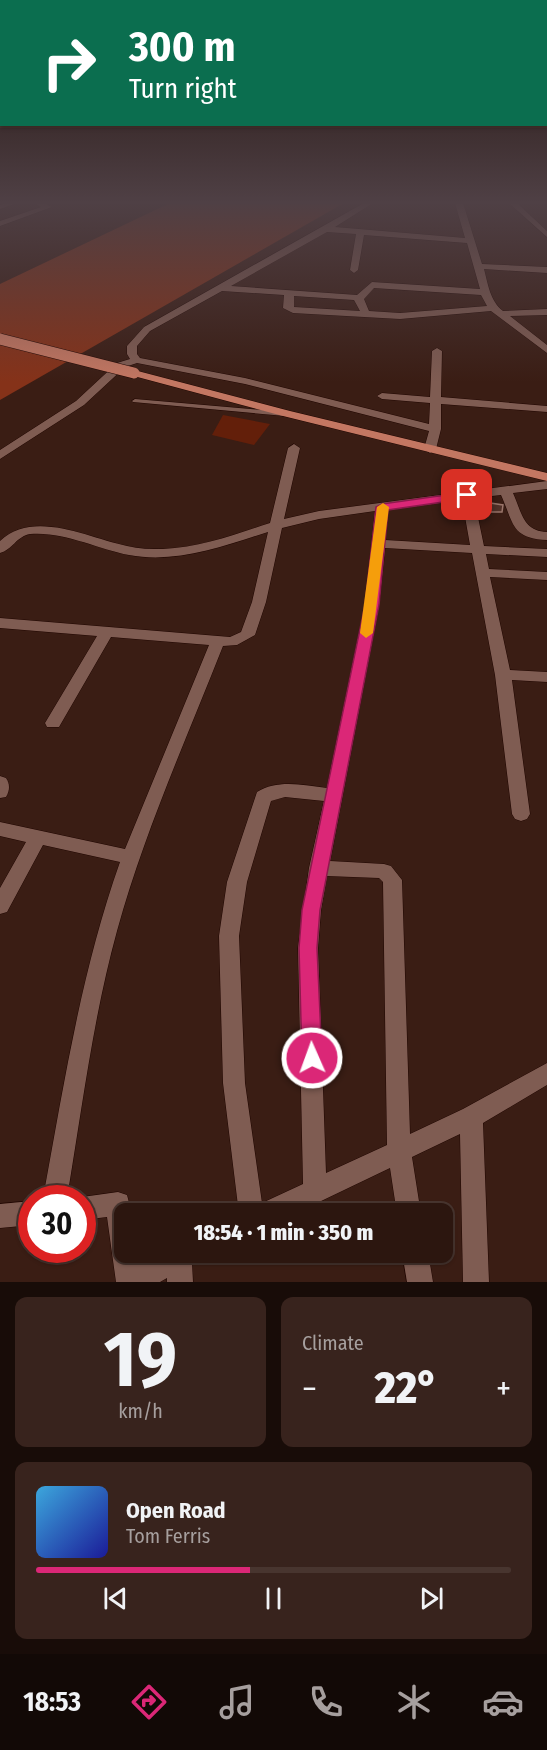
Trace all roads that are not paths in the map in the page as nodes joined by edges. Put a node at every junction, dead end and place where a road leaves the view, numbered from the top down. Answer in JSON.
{"nodes":[{"id":1,"x":266,"y":263,"type":"edge"},
{"id":2,"x":355,"y":263,"type":"edge"},
{"id":3,"x":478,"y":263,"type":"edge"},
{"id":4,"x":479,"y":266,"type":"junction"},
{"id":5,"x":354,"y":270,"type":"dead end"},
{"id":6,"x":547,"y":270,"type":"edge"},
{"id":7,"x":222,"y":288,"type":"junction"},
{"id":8,"x":485,"y":292,"type":"junction"},
{"id":9,"x":289,"y":295,"type":"junction"},
{"id":10,"x":359,"y":297,"type":"junction"},
{"id":11,"x":496,"y":311,"type":"junction"},
{"id":12,"x":547,"y":312,"type":"edge"},
{"id":13,"x":367,"y":315,"type":"junction"},
{"id":14,"x":0,"y":339,"type":"edge"},
{"id":15,"x":546,"y":347,"type":"edge"},
{"id":16,"x":437,"y":351,"type":"dead end"},
{"id":17,"x":137,"y":360,"type":"junction"},
{"id":18,"x":382,"y":396,"type":"dead end"},
{"id":19,"x":435,"y":400,"type":"junction"},
{"id":20,"x":135,"y":401,"type":"dead end"},
{"id":21,"x":547,"y":409,"type":"edge"},
{"id":22,"x":287,"y":414,"type":"junction"},
{"id":23,"x":435,"y":429,"type":"junction"},
{"id":24,"x":294,"y":448,"type":"dead end"},
{"id":25,"x":430,"y":449,"type":"junction"},
{"id":26,"x":0,"y":455,"type":"edge"},
{"id":27,"x":547,"y":477,"type":"edge"},
{"id":28,"x":547,"y":485,"type":"edge"},
{"id":29,"x":506,"y":491,"type":"junction"},
{"id":30,"x":467,"y":495,"type":"junction"},
{"id":31,"x":382,"y":507,"type":"junction"},
{"id":32,"x":277,"y":525,"type":"junction"},
{"id":33,"x":547,"y":536,"type":"edge"},
{"id":34,"x":379,"y":544,"type":"junction"},
{"id":35,"x":0,"y":549,"type":"edge"},
{"id":36,"x":479,"y":550,"type":"junction"},
{"id":37,"x":547,"y":553,"type":"edge"},
{"id":38,"x":484,"y":573,"type":"junction"},
{"id":39,"x":547,"y":576,"type":"edge"},
{"id":40,"x":0,"y":623,"type":"edge"},
{"id":41,"x":106,"y":633,"type":"junction"},
{"id":42,"x":218,"y":641,"type":"junction"},
{"id":43,"x":503,"y":675,"type":"junction"},
{"id":44,"x":547,"y":677,"type":"edge"},
{"id":45,"x":53,"y":723,"type":"dead end"},
{"id":46,"x":0,"y":782,"type":"edge"},
{"id":47,"x":0,"y":792,"type":"edge"},
{"id":48,"x":332,"y":795,"type":"junction"},
{"id":49,"x":521,"y":814,"type":"dead end"},
{"id":50,"x":0,"y":829,"type":"edge"},
{"id":51,"x":39,"y":836,"type":"junction"},
{"id":52,"x":130,"y":857,"type":"junction"},
{"id":53,"x":318,"y":868,"type":"junction"},
{"id":54,"x":0,"y":906,"type":"edge"},
{"id":55,"x":547,"y":1073,"type":"edge"},
{"id":56,"x":471,"y":1117,"type":"junction"},
{"id":57,"x":399,"y":1150,"type":"junction"},
{"id":58,"x":57,"y":1185,"type":"edge"},
{"id":59,"x":315,"y":1190,"type":"junction"},
{"id":60,"x":250,"y":1203,"type":"edge"},
{"id":61,"x":288,"y":1203,"type":"edge"},
{"id":62,"x":407,"y":1203,"type":"edge"},
{"id":63,"x":114,"y":1204,"type":"edge"},
{"id":64,"x":96,"y":1206,"type":"edge"},
{"id":65,"x":18,"y":1214,"type":"edge"},
{"id":66,"x":0,"y":1216,"type":"edge"},
{"id":67,"x":127,"y":1263,"type":"edge"},
{"id":68,"x":168,"y":1263,"type":"edge"},
{"id":69,"x":182,"y":1263,"type":"edge"},
{"id":70,"x":417,"y":1263,"type":"edge"},
{"id":71,"x":129,"y":1282,"type":"edge"},
{"id":72,"x":135,"y":1282,"type":"edge"},
{"id":73,"x":180,"y":1282,"type":"edge"},
{"id":74,"x":420,"y":1282,"type":"edge"},
{"id":75,"x":476,"y":1282,"type":"edge"}],
"edges":[{"from":1,"to":7,"type":"street"},
{"from":2,"to":5,"type":"street"},
{"from":3,"to":4,"type":"street"},
{"from":4,"to":6,"type":"street"},
{"from":4,"to":8,"type":"street"},
{"from":7,"to":9,"type":"street"},
{"from":7,"to":17,"type":"street"},
{"from":8,"to":10,"type":"street"},
{"from":8,"to":11,"type":"street"},
{"from":9,"to":10,"type":"street"},
{"from":9,"to":13,"type":"street"},
{"from":10,"to":13,"type":"street"},
{"from":11,"to":12,"type":"street"},
{"from":11,"to":13,"type":"street"},
{"from":11,"to":15,"type":"street"},
{"from":14,"to":22,"type":"main road","bridge":true},
{"from":16,"to":19,"type":"street"},
{"from":17,"to":23,"type":"street"},
{"from":17,"to":26,"type":"street"},
{"from":18,"to":19,"type":"street"},
{"from":19,"to":21,"type":"street"},
{"from":19,"to":23,"type":"street"},
{"from":20,"to":22,"type":"lane"},
{"from":22,"to":25,"type":"main road"},
{"from":23,"to":25,"type":"street"},
{"from":24,"to":32,"type":"street"},
{"from":25,"to":27,"type":"main road"},
{"from":28,"to":29,"type":"street"},
{"from":29,"to":30,"type":"street"},
{"from":29,"to":33,"type":"street"},
{"from":30,"to":31,"type":"street"},
{"from":30,"to":36,"type":"street"},
{"from":31,"to":32,"type":"street"},
{"from":31,"to":34,"type":"street"},
{"from":32,"to":35,"type":"street"},
{"from":32,"to":42,"type":"street"},
{"from":34,"to":36,"type":"street"},
{"from":34,"to":48,"type":"street"},
{"from":36,"to":37,"type":"street"},
{"from":36,"to":38,"type":"street"},
{"from":38,"to":39,"type":"street"},
{"from":38,"to":43,"type":"street"},
{"from":40,"to":41,"type":"street"},
{"from":41,"to":42,"type":"street"},
{"from":41,"to":45,"type":"street"},
{"from":42,"to":52,"type":"street"},
{"from":43,"to":44,"type":"street"},
{"from":43,"to":49,"type":"street"},
{"from":46,"to":47,"type":"street"},
{"from":48,"to":53,"type":"street"},
{"from":48,"to":60,"type":"street"},
{"from":50,"to":51,"type":"street"},
{"from":51,"to":52,"type":"street"},
{"from":51,"to":54,"type":"street"},
{"from":52,"to":58,"type":"street"},
{"from":53,"to":57,"type":"street"},
{"from":53,"to":59,"type":"street"},
{"from":55,"to":56,"type":"street"},
{"from":56,"to":57,"type":"street"},
{"from":56,"to":75,"type":"street"},
{"from":57,"to":59,"type":"street"},
{"from":57,"to":62,"type":"street"},
{"from":59,"to":61,"type":"street"},
{"from":63,"to":64,"type":"street"},
{"from":65,"to":66,"type":"street"},
{"from":67,"to":71,"type":"street"},
{"from":68,"to":72,"type":"street"},
{"from":69,"to":73,"type":"street"},
{"from":70,"to":74,"type":"street"}]}
